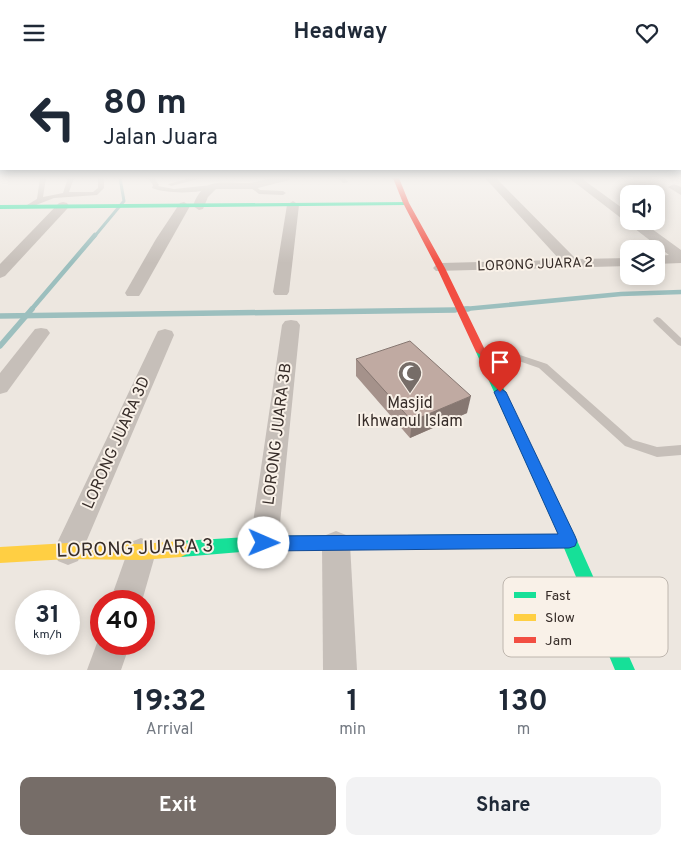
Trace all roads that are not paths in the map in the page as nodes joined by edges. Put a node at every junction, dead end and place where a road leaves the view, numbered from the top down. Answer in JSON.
{"nodes":[{"id":1,"x":22,"y":206,"type":"edge"},
{"id":2,"x":59,"y":206,"type":"edge"},
{"id":3,"x":184,"y":206,"type":"edge"},
{"id":4,"x":293,"y":206,"type":"edge"},
{"id":5,"x":408,"y":206,"type":"edge"},
{"id":6,"x":517,"y":206,"type":"edge"},
{"id":7,"x":0,"y":207,"type":"edge"},
{"id":8,"x":644,"y":230,"type":"edge"},
{"id":9,"x":681,"y":258,"type":"edge"},
{"id":10,"x":665,"y":259,"type":"edge"},
{"id":11,"x":620,"y":262,"type":"edge"},
{"id":12,"x":572,"y":264,"type":"junction"},
{"id":13,"x":441,"y":268,"type":"junction"},
{"id":14,"x":0,"y":273,"type":"edge"},
{"id":15,"x":281,"y":292,"type":"dead end"},
{"id":16,"x":133,"y":293,"type":"dead end"},
{"id":17,"x":657,"y":320,"type":"dead end"},
{"id":18,"x":291,"y":325,"type":"dead end"},
{"id":19,"x":41,"y":333,"type":"dead end"},
{"id":20,"x":166,"y":335,"type":"dead end"},
{"id":21,"x":681,"y":343,"type":"edge"},
{"id":22,"x":485,"y":359,"type":"junction"},
{"id":23,"x":0,"y":387,"type":"edge"},
{"id":24,"x":681,"y":450,"type":"edge"},
{"id":25,"x":569,"y":541,"type":"junction"},
{"id":26,"x":264,"y":543,"type":"junction"},
{"id":27,"x":336,"y":544,"type":"junction"},
{"id":28,"x":68,"y":551,"type":"junction"},
{"id":29,"x":141,"y":552,"type":"junction"},
{"id":30,"x":0,"y":555,"type":"edge"},
{"id":31,"x":585,"y":577,"type":"edge"},
{"id":32,"x":129,"y":590,"type":"edge"},
{"id":33,"x":109,"y":655,"type":"edge"},
{"id":34,"x":619,"y":657,"type":"edge"},
{"id":35,"x":104,"y":670,"type":"edge"},
{"id":36,"x":340,"y":670,"type":"edge"},
{"id":37,"x":625,"y":670,"type":"edge"}],
"edges":[{"from":1,"to":7,"type":"street"},
{"from":2,"to":14,"type":"street"},
{"from":3,"to":16,"type":"street"},
{"from":4,"to":15,"type":"street"},
{"from":5,"to":13,"type":"street"},
{"from":6,"to":12,"type":"street"},
{"from":8,"to":9,"type":"street"},
{"from":9,"to":10,"type":"street"},
{"from":11,"to":12,"type":"street","name":"LORONG JUARA 2"},
{"from":12,"to":13,"type":"street","name":"LORONG JUARA 2"},
{"from":13,"to":22,"type":"street"},
{"from":17,"to":21,"type":"lane"},
{"from":18,"to":26,"type":"street","name":"LORONG JUARA 3B"},
{"from":19,"to":23,"type":"street"},
{"from":20,"to":28,"type":"street","name":"LORONG JUARA 3D"},
{"from":22,"to":24,"type":"lane"},
{"from":22,"to":25,"type":"street"},
{"from":25,"to":27,"type":"street","name":"LORONG JUARA 3"},
{"from":25,"to":31,"type":"street"},
{"from":26,"to":27,"type":"street","name":"LORONG JUARA 3"},
{"from":26,"to":29,"type":"street","name":"LORONG JUARA 3"},
{"from":27,"to":36,"type":"street"},
{"from":28,"to":29,"type":"street","name":"LORONG JUARA 3"},
{"from":28,"to":30,"type":"street","name":"LORONG JUARA 3"},
{"from":29,"to":32,"type":"street"},
{"from":33,"to":35,"type":"street"},
{"from":34,"to":37,"type":"street"}]}
